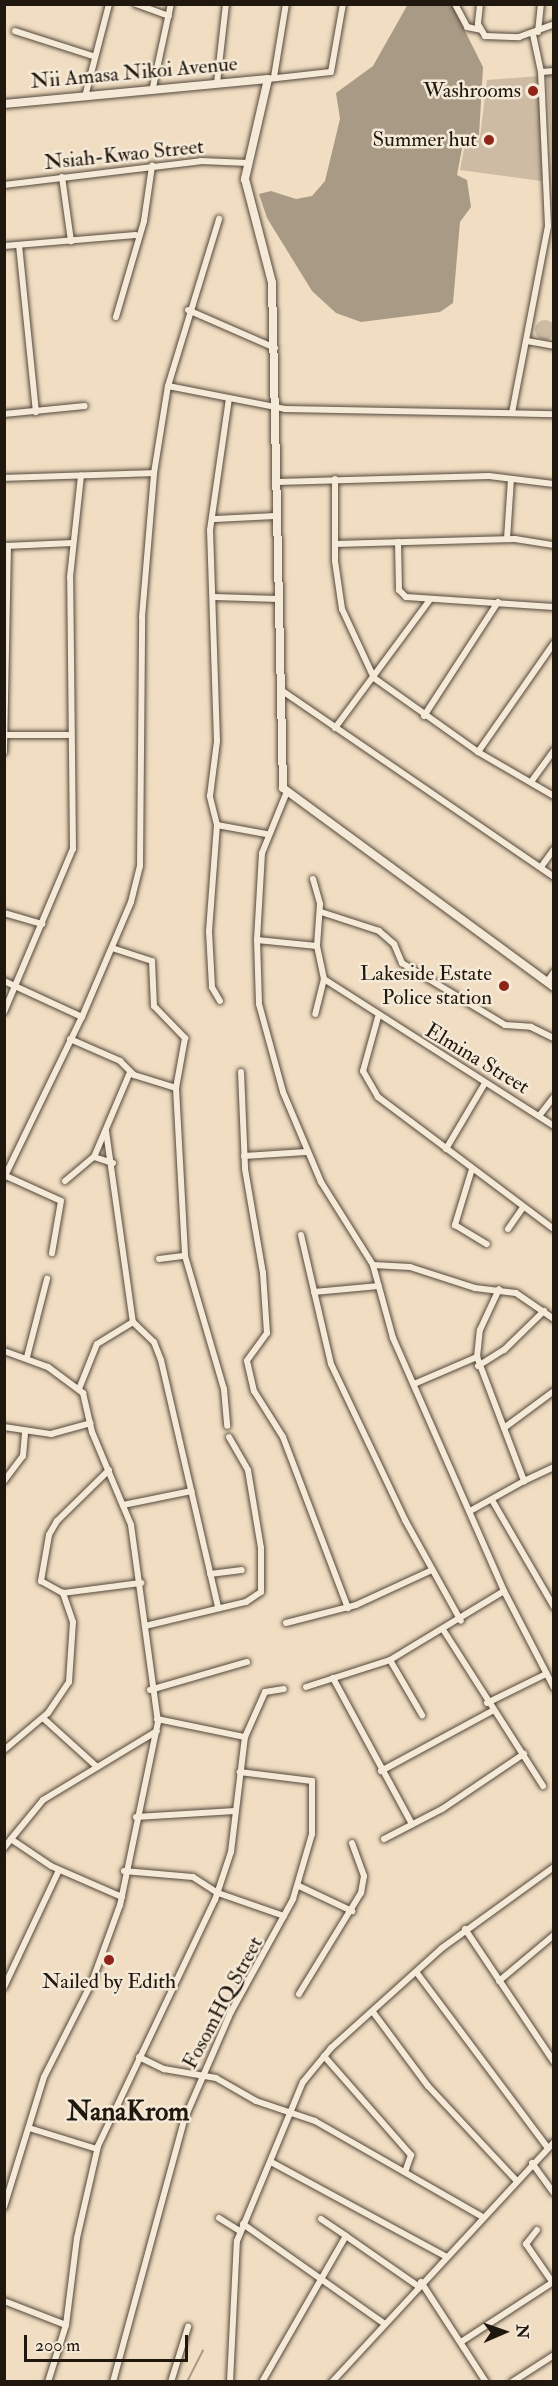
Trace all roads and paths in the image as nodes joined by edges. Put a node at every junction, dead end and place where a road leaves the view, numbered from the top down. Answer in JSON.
{"nodes":[{"id":1,"x":109,"y":4,"type":"edge"},
{"id":2,"x":136,"y":4,"type":"edge"},
{"id":3,"x":171,"y":4,"type":"edge"},
{"id":4,"x":226,"y":4,"type":"edge"},
{"id":5,"x":286,"y":4,"type":"edge"},
{"id":6,"x":343,"y":4,"type":"edge"},
{"id":7,"x":455,"y":4,"type":"edge"},
{"id":8,"x":480,"y":4,"type":"edge"},
{"id":9,"x":541,"y":4,"type":"edge"},
{"id":10,"x":169,"y":16,"type":"junction"},
{"id":11,"x":554,"y":24,"type":"edge"},
{"id":12,"x":15,"y":31,"type":"dead end"},
{"id":13,"x":483,"y":33,"type":"junction"},
{"id":14,"x":535,"y":33,"type":"junction"},
{"id":15,"x":93,"y":56,"type":"junction"},
{"id":16,"x":554,"y":71,"type":"edge"},
{"id":17,"x":541,"y":72,"type":"junction"},
{"id":18,"x":271,"y":78,"type":"junction"},
{"id":19,"x":217,"y":83,"type":"junction"},
{"id":20,"x":153,"y":87,"type":"junction"},
{"id":21,"x":86,"y":93,"type":"junction"},
{"id":22,"x":4,"y":104,"type":"edge"},
{"id":23,"x":248,"y":163,"type":"junction"},
{"id":24,"x":152,"y":166,"type":"junction"},
{"id":25,"x":62,"y":177,"type":"junction"},
{"id":26,"x":4,"y":185,"type":"edge"},
{"id":27,"x":219,"y":219,"type":"dead end"},
{"id":28,"x":136,"y":235,"type":"junction"},
{"id":29,"x":71,"y":241,"type":"junction"},
{"id":30,"x":19,"y":245,"type":"junction"},
{"id":31,"x":4,"y":246,"type":"edge"},
{"id":32,"x":188,"y":310,"type":"junction"},
{"id":33,"x":116,"y":316,"type":"dead end"},
{"id":34,"x":527,"y":341,"type":"junction"},
{"id":35,"x":554,"y":346,"type":"edge"},
{"id":36,"x":275,"y":348,"type":"junction"},
{"id":37,"x":168,"y":386,"type":"junction"},
{"id":38,"x":229,"y":398,"type":"junction"},
{"id":39,"x":85,"y":406,"type":"dead end"},
{"id":40,"x":274,"y":407,"type":"junction"},
{"id":41,"x":36,"y":412,"type":"junction"},
{"id":42,"x":512,"y":412,"type":"junction"},
{"id":43,"x":4,"y":414,"type":"edge"},
{"id":44,"x":554,"y":414,"type":"edge"},
{"id":45,"x":154,"y":474,"type":"junction"},
{"id":46,"x":81,"y":476,"type":"junction"},
{"id":47,"x":4,"y":478,"type":"edge"},
{"id":48,"x":335,"y":479,"type":"junction"},
{"id":49,"x":511,"y":479,"type":"junction"},
{"id":50,"x":277,"y":482,"type":"junction"},
{"id":51,"x":554,"y":484,"type":"edge"},
{"id":52,"x":277,"y":516,"type":"junction"},
{"id":53,"x":213,"y":519,"type":"junction"},
{"id":54,"x":507,"y":539,"type":"junction"},
{"id":55,"x":398,"y":542,"type":"junction"},
{"id":56,"x":73,"y":543,"type":"junction"},
{"id":57,"x":335,"y":544,"type":"junction"},
{"id":58,"x":554,"y":545,"type":"edge"},
{"id":59,"x":6,"y":546,"type":"edge"},
{"id":60,"x":214,"y":597,"type":"junction"},
{"id":61,"x":279,"y":599,"type":"junction"},
{"id":62,"x":429,"y":601,"type":"junction"},
{"id":63,"x":498,"y":602,"type":"junction"},
{"id":64,"x":554,"y":607,"type":"edge"},
{"id":65,"x":6,"y":633,"type":"edge"},
{"id":66,"x":554,"y":643,"type":"edge"},
{"id":67,"x":374,"y":678,"type":"junction"},
{"id":68,"x":281,"y":690,"type":"junction"},
{"id":69,"x":5,"y":709,"type":"edge"},
{"id":70,"x":424,"y":716,"type":"junction"},
{"id":71,"x":335,"y":728,"type":"junction"},
{"id":72,"x":5,"y":735,"type":"edge"},
{"id":73,"x":68,"y":735,"type":"junction"},
{"id":74,"x":554,"y":750,"type":"edge"},
{"id":75,"x":4,"y":752,"type":"edge"},
{"id":76,"x":478,"y":752,"type":"junction"},
{"id":77,"x":531,"y":782,"type":"junction"},
{"id":78,"x":286,"y":794,"type":"junction"},
{"id":79,"x":554,"y":796,"type":"edge"},
{"id":80,"x":217,"y":825,"type":"junction"},
{"id":81,"x":266,"y":834,"type":"junction"},
{"id":82,"x":554,"y":849,"type":"edge"},
{"id":83,"x":541,"y":867,"type":"junction"},
{"id":84,"x":554,"y":877,"type":"edge"},
{"id":85,"x":313,"y":879,"type":"dead end"},
{"id":86,"x":321,"y":912,"type":"junction"},
{"id":87,"x":4,"y":913,"type":"edge"},
{"id":88,"x":42,"y":924,"type":"junction"},
{"id":89,"x":257,"y":940,"type":"junction"},
{"id":90,"x":317,"y":946,"type":"junction"},
{"id":91,"x":112,"y":948,"type":"junction"},
{"id":92,"x":554,"y":972,"type":"edge"},
{"id":93,"x":324,"y":979,"type":"junction"},
{"id":94,"x":4,"y":981,"type":"edge"},
{"id":95,"x":550,"y":984,"type":"edge"},
{"id":96,"x":16,"y":985,"type":"junction"},
{"id":97,"x":220,"y":1001,"type":"dead end"},
{"id":98,"x":4,"y":1012,"type":"edge"},
{"id":99,"x":315,"y":1014,"type":"dead end"},
{"id":100,"x":82,"y":1017,"type":"junction"},
{"id":101,"x":378,"y":1017,"type":"junction"},
{"id":102,"x":554,"y":1038,"type":"edge"},
{"id":103,"x":70,"y":1039,"type":"junction"},
{"id":104,"x":130,"y":1072,"type":"junction"},
{"id":105,"x":241,"y":1072,"type":"dead end"},
{"id":106,"x":485,"y":1083,"type":"junction"},
{"id":107,"x":176,"y":1088,"type":"junction"},
{"id":108,"x":554,"y":1097,"type":"edge"},
{"id":109,"x":539,"y":1116,"type":"junction"},
{"id":110,"x":554,"y":1126,"type":"edge"},
{"id":111,"x":106,"y":1131,"type":"junction"},
{"id":112,"x":446,"y":1149,"type":"junction"},
{"id":113,"x":306,"y":1152,"type":"junction"},
{"id":114,"x":244,"y":1156,"type":"junction"},
{"id":115,"x":94,"y":1157,"type":"junction"},
{"id":116,"x":113,"y":1163,"type":"junction"},
{"id":117,"x":472,"y":1168,"type":"junction"},
{"id":118,"x":5,"y":1177,"type":"edge"},
{"id":119,"x":65,"y":1181,"type":"dead end"},
{"id":120,"x":522,"y":1209,"type":"junction"},
{"id":121,"x":553,"y":1228,"type":"edge"},
{"id":122,"x":508,"y":1229,"type":"dead end"},
{"id":123,"x":301,"y":1235,"type":"dead end"},
{"id":124,"x":487,"y":1244,"type":"dead end"},
{"id":125,"x":52,"y":1253,"type":"dead end"},
{"id":126,"x":185,"y":1256,"type":"junction"},
{"id":127,"x":159,"y":1259,"type":"dead end"},
{"id":128,"x":373,"y":1265,"type":"junction"},
{"id":129,"x":47,"y":1279,"type":"dead end"},
{"id":130,"x":379,"y":1286,"type":"junction"},
{"id":131,"x":499,"y":1289,"type":"junction"},
{"id":132,"x":314,"y":1292,"type":"junction"},
{"id":133,"x":544,"y":1311,"type":"junction"},
{"id":134,"x":554,"y":1319,"type":"edge"},
{"id":135,"x":133,"y":1322,"type":"junction"},
{"id":136,"x":4,"y":1351,"type":"edge"},
{"id":137,"x":27,"y":1357,"type":"junction"},
{"id":138,"x":477,"y":1357,"type":"junction"},
{"id":139,"x":478,"y":1366,"type":"junction"},
{"id":140,"x":414,"y":1384,"type":"junction"},
{"id":141,"x":79,"y":1389,"type":"junction"},
{"id":142,"x":554,"y":1391,"type":"edge"},
{"id":143,"x":91,"y":1423,"type":"junction"},
{"id":144,"x":226,"y":1426,"type":"dead end"},
{"id":145,"x":4,"y":1427,"type":"edge"},
{"id":146,"x":504,"y":1428,"type":"junction"},
{"id":147,"x":25,"y":1433,"type":"junction"},
{"id":148,"x":229,"y":1437,"type":"dead end"},
{"id":149,"x":554,"y":1467,"type":"edge"},
{"id":150,"x":109,"y":1470,"type":"junction"},
{"id":151,"x":4,"y":1481,"type":"edge"},
{"id":152,"x":524,"y":1481,"type":"junction"},
{"id":153,"x":192,"y":1491,"type":"junction"},
{"id":154,"x":492,"y":1500,"type":"junction"},
{"id":155,"x":123,"y":1505,"type":"junction"},
{"id":156,"x":470,"y":1511,"type":"junction"},
{"id":157,"x":242,"y":1570,"type":"dead end"},
{"id":158,"x":432,"y":1570,"type":"junction"},
{"id":159,"x":210,"y":1574,"type":"junction"},
{"id":160,"x":141,"y":1583,"type":"junction"},
{"id":161,"x":504,"y":1592,"type":"junction"},
{"id":162,"x":63,"y":1593,"type":"junction"},
{"id":163,"x":218,"y":1607,"type":"junction"},
{"id":164,"x":554,"y":1607,"type":"edge"},
{"id":165,"x":348,"y":1608,"type":"junction"},
{"id":166,"x":461,"y":1621,"type":"junction"},
{"id":167,"x":286,"y":1623,"type":"dead end"},
{"id":168,"x":145,"y":1626,"type":"junction"},
{"id":169,"x":444,"y":1631,"type":"junction"},
{"id":170,"x":390,"y":1659,"type":"junction"},
{"id":171,"x":247,"y":1662,"type":"dead end"},
{"id":172,"x":550,"y":1676,"type":"edge"},
{"id":173,"x":333,"y":1678,"type":"junction"},
{"id":174,"x":306,"y":1687,"type":"dead end"},
{"id":175,"x":554,"y":1688,"type":"edge"},
{"id":176,"x":284,"y":1689,"type":"dead end"},
{"id":177,"x":150,"y":1690,"type":"junction"},
{"id":178,"x":487,"y":1703,"type":"junction"},
{"id":179,"x":492,"y":1712,"type":"junction"},
{"id":180,"x":422,"y":1715,"type":"dead end"},
{"id":181,"x":43,"y":1718,"type":"junction"},
{"id":182,"x":157,"y":1719,"type":"junction"},
{"id":183,"x":157,"y":1731,"type":"junction"},
{"id":184,"x":245,"y":1737,"type":"junction"},
{"id":185,"x":4,"y":1750,"type":"edge"},
{"id":186,"x":524,"y":1754,"type":"junction"},
{"id":187,"x":97,"y":1767,"type":"junction"},
{"id":188,"x":381,"y":1771,"type":"junction"},
{"id":189,"x":240,"y":1772,"type":"junction"},
{"id":190,"x":543,"y":1786,"type":"dead end"},
{"id":191,"x":235,"y":1811,"type":"junction"},
{"id":192,"x":136,"y":1817,"type":"junction"},
{"id":193,"x":412,"y":1824,"type":"junction"},
{"id":194,"x":11,"y":1839,"type":"junction"},
{"id":195,"x":384,"y":1839,"type":"dead end"},
{"id":196,"x":352,"y":1843,"type":"dead end"},
{"id":197,"x":4,"y":1848,"type":"edge"},
{"id":198,"x":554,"y":1867,"type":"edge"},
{"id":199,"x":59,"y":1870,"type":"junction"},
{"id":200,"x":124,"y":1871,"type":"junction"},
{"id":201,"x":299,"y":1886,"type":"junction"},
{"id":202,"x":218,"y":1893,"type":"junction"},
{"id":203,"x":122,"y":1897,"type":"junction"},
{"id":204,"x":352,"y":1911,"type":"junction"},
{"id":205,"x":284,"y":1917,"type":"junction"},
{"id":206,"x":465,"y":1929,"type":"junction"},
{"id":207,"x":554,"y":1935,"type":"edge"},
{"id":208,"x":417,"y":1973,"type":"junction"},
{"id":209,"x":8,"y":1975,"type":"edge"},
{"id":210,"x":499,"y":1981,"type":"junction"},
{"id":211,"x":4,"y":1986,"type":"edge"},
{"id":212,"x":299,"y":1994,"type":"dead end"},
{"id":213,"x":373,"y":2012,"type":"junction"},
{"id":214,"x":324,"y":2056,"type":"junction"},
{"id":215,"x":139,"y":2057,"type":"junction"},
{"id":216,"x":554,"y":2062,"type":"edge"},
{"id":217,"x":201,"y":2079,"type":"junction"},
{"id":218,"x":288,"y":2110,"type":"junction"},
{"id":219,"x":29,"y":2128,"type":"junction"},
{"id":220,"x":554,"y":2142,"type":"edge"},
{"id":221,"x":548,"y":2148,"type":"junction"},
{"id":222,"x":97,"y":2149,"type":"junction"},
{"id":223,"x":271,"y":2162,"type":"junction"},
{"id":224,"x":532,"y":2163,"type":"junction"},
{"id":225,"x":405,"y":2172,"type":"junction"},
{"id":226,"x":516,"y":2180,"type":"junction"},
{"id":227,"x":554,"y":2193,"type":"edge"},
{"id":228,"x":4,"y":2207,"type":"edge"},
{"id":229,"x":481,"y":2216,"type":"junction"},
{"id":230,"x":219,"y":2218,"type":"dead end"},
{"id":231,"x":321,"y":2219,"type":"dead end"},
{"id":232,"x":243,"y":2224,"type":"junction"},
{"id":233,"x":537,"y":2230,"type":"dead end"},
{"id":234,"x":240,"y":2231,"type":"junction"},
{"id":235,"x":346,"y":2236,"type":"junction"},
{"id":236,"x":445,"y":2256,"type":"junction"},
{"id":237,"x":322,"y":2278,"type":"junction"},
{"id":238,"x":553,"y":2282,"type":"edge"},
{"id":239,"x":420,"y":2284,"type":"junction"},
{"id":240,"x":4,"y":2301,"type":"edge"},
{"id":241,"x":385,"y":2324,"type":"junction"},
{"id":242,"x":66,"y":2325,"type":"junction"},
{"id":243,"x":188,"y":2327,"type":"dead end"},
{"id":244,"x":461,"y":2342,"type":"junction"},
{"id":245,"x":554,"y":2355,"type":"edge"},
{"id":246,"x":339,"y":2374,"type":"junction"},
{"id":247,"x":265,"y":2381,"type":"edge"},
{"id":248,"x":48,"y":2382,"type":"edge"},
{"id":249,"x":113,"y":2382,"type":"edge"},
{"id":250,"x":171,"y":2382,"type":"edge"},
{"id":251,"x":230,"y":2382,"type":"edge"},
{"id":252,"x":332,"y":2382,"type":"edge"},
{"id":253,"x":344,"y":2382,"type":"edge"},
{"id":254,"x":486,"y":2382,"type":"edge"},
{"id":255,"x":513,"y":2382,"type":"edge"}],
"edges":[{"from":1,"to":15,"type":"street"},
{"from":2,"to":10,"type":"street"},
{"from":3,"to":10,"type":"street"},
{"from":4,"to":19,"type":"street"},
{"from":5,"to":18,"type":"street"},
{"from":6,"to":18,"type":"street"},
{"from":7,"to":13,"type":"street"},
{"from":8,"to":13,"type":"street"},
{"from":9,"to":14,"type":"street"},
{"from":10,"to":20,"type":"street"},
{"from":11,"to":14,"type":"street"},
{"from":12,"to":15,"type":"street"},
{"from":13,"to":14,"type":"street"},
{"from":14,"to":17,"type":"street"},
{"from":15,"to":21,"type":"street"},
{"from":16,"to":17,"type":"street"},
{"from":17,"to":34,"type":"street"},
{"from":18,"to":19,"type":"street","name":"Nii Amasa Nikoi Avenue"},
{"from":18,"to":23,"type":"street"},
{"from":19,"to":20,"type":"street","name":"Nii Amasa Nikoi Avenue"},
{"from":20,"to":21,"type":"street","name":"Nii Amasa Nikoi Avenue"},
{"from":21,"to":22,"type":"street","name":"Nii Amasa Nikoi Avenue"},
{"from":23,"to":24,"type":"street","name":"Nsiah-Kwao Street"},
{"from":23,"to":36,"type":"street"},
{"from":24,"to":25,"type":"street","name":"Nsiah-Kwao Street"},
{"from":24,"to":28,"type":"street"},
{"from":25,"to":26,"type":"street","name":"Nsiah-Kwao Street"},
{"from":25,"to":29,"type":"street"},
{"from":27,"to":32,"type":"street"},
{"from":28,"to":29,"type":"street"},
{"from":28,"to":33,"type":"street"},
{"from":29,"to":30,"type":"street"},
{"from":30,"to":31,"type":"street"},
{"from":30,"to":41,"type":"street"},
{"from":32,"to":36,"type":"street"},
{"from":32,"to":37,"type":"street"},
{"from":34,"to":35,"type":"street"},
{"from":34,"to":42,"type":"street"},
{"from":36,"to":40,"type":"street"},
{"from":37,"to":38,"type":"street"},
{"from":37,"to":45,"type":"street"},
{"from":38,"to":40,"type":"street"},
{"from":38,"to":53,"type":"street"},
{"from":39,"to":41,"type":"street"},
{"from":40,"to":42,"type":"street"},
{"from":40,"to":50,"type":"street"},
{"from":41,"to":43,"type":"street"},
{"from":42,"to":44,"type":"street"},
{"from":45,"to":46,"type":"street"},
{"from":45,"to":91,"type":"street"},
{"from":46,"to":47,"type":"street"},
{"from":46,"to":56,"type":"street"},
{"from":48,"to":49,"type":"street"},
{"from":48,"to":50,"type":"street"},
{"from":48,"to":57,"type":"street"},
{"from":49,"to":51,"type":"street"},
{"from":49,"to":54,"type":"street"},
{"from":50,"to":52,"type":"street"},
{"from":52,"to":53,"type":"street"},
{"from":52,"to":61,"type":"street"},
{"from":53,"to":60,"type":"street"},
{"from":54,"to":55,"type":"street"},
{"from":54,"to":58,"type":"street"},
{"from":55,"to":57,"type":"street"},
{"from":55,"to":62,"type":"street"},
{"from":56,"to":59,"type":"street"},
{"from":56,"to":73,"type":"street"},
{"from":57,"to":67,"type":"street"},
{"from":59,"to":65,"type":"street"},
{"from":60,"to":61,"type":"street"},
{"from":60,"to":80,"type":"street"},
{"from":61,"to":68,"type":"street"},
{"from":62,"to":63,"type":"street"},
{"from":62,"to":67,"type":"street"},
{"from":63,"to":64,"type":"street"},
{"from":63,"to":70,"type":"street"},
{"from":65,"to":69,"type":"street"},
{"from":66,"to":76,"type":"street"},
{"from":67,"to":70,"type":"street"},
{"from":67,"to":71,"type":"street"},
{"from":68,"to":71,"type":"street"},
{"from":68,"to":78,"type":"street"},
{"from":69,"to":72,"type":"street"},
{"from":70,"to":76,"type":"street"},
{"from":71,"to":83,"type":"street"},
{"from":72,"to":73,"type":"street"},
{"from":72,"to":75,"type":"street"},
{"from":73,"to":88,"type":"street"},
{"from":74,"to":77,"type":"street"},
{"from":76,"to":77,"type":"street"},
{"from":77,"to":79,"type":"street"},
{"from":78,"to":81,"type":"street"},
{"from":78,"to":95,"type":"street"},
{"from":80,"to":81,"type":"street"},
{"from":80,"to":97,"type":"street"},
{"from":81,"to":89,"type":"street"},
{"from":82,"to":83,"type":"street"},
{"from":83,"to":84,"type":"street"},
{"from":85,"to":86,"type":"street"},
{"from":86,"to":90,"type":"street"},
{"from":86,"to":102,"type":"street"},
{"from":87,"to":88,"type":"street"},
{"from":88,"to":96,"type":"street"},
{"from":89,"to":90,"type":"street"},
{"from":89,"to":113,"type":"street"},
{"from":90,"to":93,"type":"street"},
{"from":91,"to":100,"type":"street"},
{"from":91,"to":107,"type":"street"},
{"from":92,"to":95,"type":"street"},
{"from":93,"to":99,"type":"street"},
{"from":93,"to":101,"type":"street","name":"Elmina Street"},
{"from":94,"to":96,"type":"street"},
{"from":96,"to":98,"type":"street"},
{"from":96,"to":100,"type":"street"},
{"from":100,"to":103,"type":"street"},
{"from":101,"to":106,"type":"street","name":"Elmina Street"},
{"from":101,"to":112,"type":"street"},
{"from":103,"to":104,"type":"street"},
{"from":103,"to":118,"type":"street"},
{"from":104,"to":107,"type":"street"},
{"from":104,"to":111,"type":"street"},
{"from":105,"to":114,"type":"street"},
{"from":106,"to":109,"type":"street","name":"Elmina Street"},
{"from":106,"to":112,"type":"street"},
{"from":107,"to":126,"type":"street"},
{"from":108,"to":109,"type":"street"},
{"from":109,"to":110,"type":"street","name":"Elmina Street"},
{"from":111,"to":115,"type":"street"},
{"from":111,"to":116,"type":"street"},
{"from":112,"to":117,"type":"street"},
{"from":113,"to":114,"type":"street"},
{"from":113,"to":128,"type":"street"},
{"from":114,"to":165,"type":"street"},
{"from":115,"to":116,"type":"street"},
{"from":115,"to":119,"type":"street"},
{"from":116,"to":135,"type":"street"},
{"from":117,"to":120,"type":"street"},
{"from":117,"to":124,"type":"street"},
{"from":118,"to":125,"type":"street"},
{"from":120,"to":121,"type":"street"},
{"from":120,"to":122,"type":"street"},
{"from":123,"to":132,"type":"street"},
{"from":126,"to":127,"type":"street"},
{"from":126,"to":144,"type":"street"},
{"from":128,"to":130,"type":"street"},
{"from":128,"to":131,"type":"street"},
{"from":129,"to":137,"type":"street"},
{"from":130,"to":132,"type":"street"},
{"from":130,"to":140,"type":"street"},
{"from":131,"to":133,"type":"street"},
{"from":131,"to":138,"type":"street"},
{"from":132,"to":158,"type":"street"},
{"from":133,"to":134,"type":"street"},
{"from":133,"to":139,"type":"street"},
{"from":135,"to":141,"type":"street"},
{"from":135,"to":153,"type":"street"},
{"from":136,"to":137,"type":"street"},
{"from":137,"to":141,"type":"street"},
{"from":138,"to":139,"type":"street"},
{"from":138,"to":140,"type":"street"},
{"from":139,"to":146,"type":"street"},
{"from":140,"to":156,"type":"street"},
{"from":141,"to":143,"type":"street"},
{"from":142,"to":146,"type":"street"},
{"from":143,"to":147,"type":"street"},
{"from":143,"to":150,"type":"street"},
{"from":145,"to":147,"type":"street"},
{"from":146,"to":152,"type":"street"},
{"from":147,"to":151,"type":"street"},
{"from":148,"to":163,"type":"street"},
{"from":149,"to":152,"type":"street"},
{"from":150,"to":155,"type":"street"},
{"from":150,"to":162,"type":"street"},
{"from":152,"to":154,"type":"street"},
{"from":153,"to":155,"type":"street"},
{"from":153,"to":159,"type":"street"},
{"from":154,"to":156,"type":"street"},
{"from":154,"to":164,"type":"street"},
{"from":155,"to":160,"type":"street"},
{"from":156,"to":161,"type":"street"},
{"from":157,"to":159,"type":"street"},
{"from":158,"to":165,"type":"street"},
{"from":158,"to":166,"type":"street"},
{"from":159,"to":163,"type":"street"},
{"from":160,"to":162,"type":"street"},
{"from":160,"to":168,"type":"street"},
{"from":161,"to":166,"type":"street"},
{"from":161,"to":172,"type":"street"},
{"from":162,"to":181,"type":"street"},
{"from":163,"to":168,"type":"street"},
{"from":165,"to":167,"type":"street"},
{"from":166,"to":169,"type":"street"},
{"from":168,"to":177,"type":"street"},
{"from":169,"to":170,"type":"street"},
{"from":169,"to":178,"type":"street"},
{"from":170,"to":173,"type":"street"},
{"from":170,"to":180,"type":"street"},
{"from":171,"to":177,"type":"street"},
{"from":172,"to":175,"type":"street"},
{"from":172,"to":178,"type":"street"},
{"from":173,"to":174,"type":"street"},
{"from":173,"to":188,"type":"street"},
{"from":176,"to":184,"type":"street"},
{"from":177,"to":182,"type":"street"},
{"from":178,"to":179,"type":"street"},
{"from":179,"to":186,"type":"street"},
{"from":179,"to":188,"type":"street"},
{"from":181,"to":185,"type":"street"},
{"from":181,"to":187,"type":"street"},
{"from":182,"to":183,"type":"street"},
{"from":182,"to":184,"type":"street"},
{"from":183,"to":187,"type":"street"},
{"from":183,"to":192,"type":"street"},
{"from":184,"to":189,"type":"street"},
{"from":186,"to":190,"type":"street"},
{"from":186,"to":193,"type":"street"},
{"from":187,"to":194,"type":"street"},
{"from":188,"to":193,"type":"street"},
{"from":189,"to":191,"type":"street"},
{"from":189,"to":201,"type":"street","name":"FosomHQ Street"},
{"from":191,"to":192,"type":"street"},
{"from":191,"to":202,"type":"street"},
{"from":192,"to":200,"type":"street"},
{"from":193,"to":195,"type":"street"},
{"from":194,"to":197,"type":"street"},
{"from":194,"to":199,"type":"street"},
{"from":196,"to":204,"type":"street"},
{"from":198,"to":206,"type":"street"},
{"from":199,"to":203,"type":"street"},
{"from":199,"to":209,"type":"street"},
{"from":200,"to":202,"type":"street"},
{"from":200,"to":203,"type":"street"},
{"from":201,"to":204,"type":"street"},
{"from":201,"to":205,"type":"street","name":"FosomHQ Street"},
{"from":202,"to":205,"type":"street"},
{"from":202,"to":215,"type":"street"},
{"from":203,"to":219,"type":"street"},
{"from":204,"to":212,"type":"street"},
{"from":205,"to":217,"type":"street","name":"FosomHQ Street"},
{"from":206,"to":208,"type":"street"},
{"from":206,"to":210,"type":"street"},
{"from":207,"to":210,"type":"street"},
{"from":208,"to":213,"type":"street"},
{"from":208,"to":221,"type":"street"},
{"from":209,"to":211,"type":"street"},
{"from":210,"to":216,"type":"street"},
{"from":213,"to":214,"type":"street"},
{"from":213,"to":226,"type":"street"},
{"from":214,"to":218,"type":"street"},
{"from":214,"to":225,"type":"street"},
{"from":215,"to":217,"type":"street"},
{"from":215,"to":222,"type":"street"},
{"from":217,"to":218,"type":"street"},
{"from":217,"to":249,"type":"street","name":"FosomHQ Street"},
{"from":218,"to":223,"type":"street"},
{"from":218,"to":225,"type":"street"},
{"from":219,"to":222,"type":"street"},
{"from":219,"to":228,"type":"street"},
{"from":220,"to":221,"type":"street"},
{"from":221,"to":224,"type":"street"},
{"from":222,"to":242,"type":"street"},
{"from":223,"to":232,"type":"street"},
{"from":223,"to":236,"type":"street"},
{"from":224,"to":226,"type":"street"},
{"from":224,"to":227,"type":"street"},
{"from":225,"to":229,"type":"street"},
{"from":226,"to":229,"type":"street"},
{"from":229,"to":236,"type":"street"},
{"from":230,"to":234,"type":"street"},
{"from":231,"to":235,"type":"street"},
{"from":232,"to":234,"type":"street"},
{"from":232,"to":237,"type":"street"},
{"from":233,"to":238,"type":"street"},
{"from":234,"to":251,"type":"street"},
{"from":235,"to":237,"type":"street"},
{"from":235,"to":239,"type":"street"},
{"from":236,"to":239,"type":"street"},
{"from":237,"to":241,"type":"street"},
{"from":237,"to":247,"type":"street"},
{"from":238,"to":244,"type":"street"},
{"from":239,"to":241,"type":"street"},
{"from":239,"to":244,"type":"street"},
{"from":240,"to":242,"type":"street"},
{"from":241,"to":246,"type":"street"},
{"from":242,"to":248,"type":"street"},
{"from":243,"to":250,"type":"street"},
{"from":244,"to":254,"type":"street"},
{"from":245,"to":255,"type":"street"},
{"from":246,"to":252,"type":"street"},
{"from":246,"to":253,"type":"street"}]}
